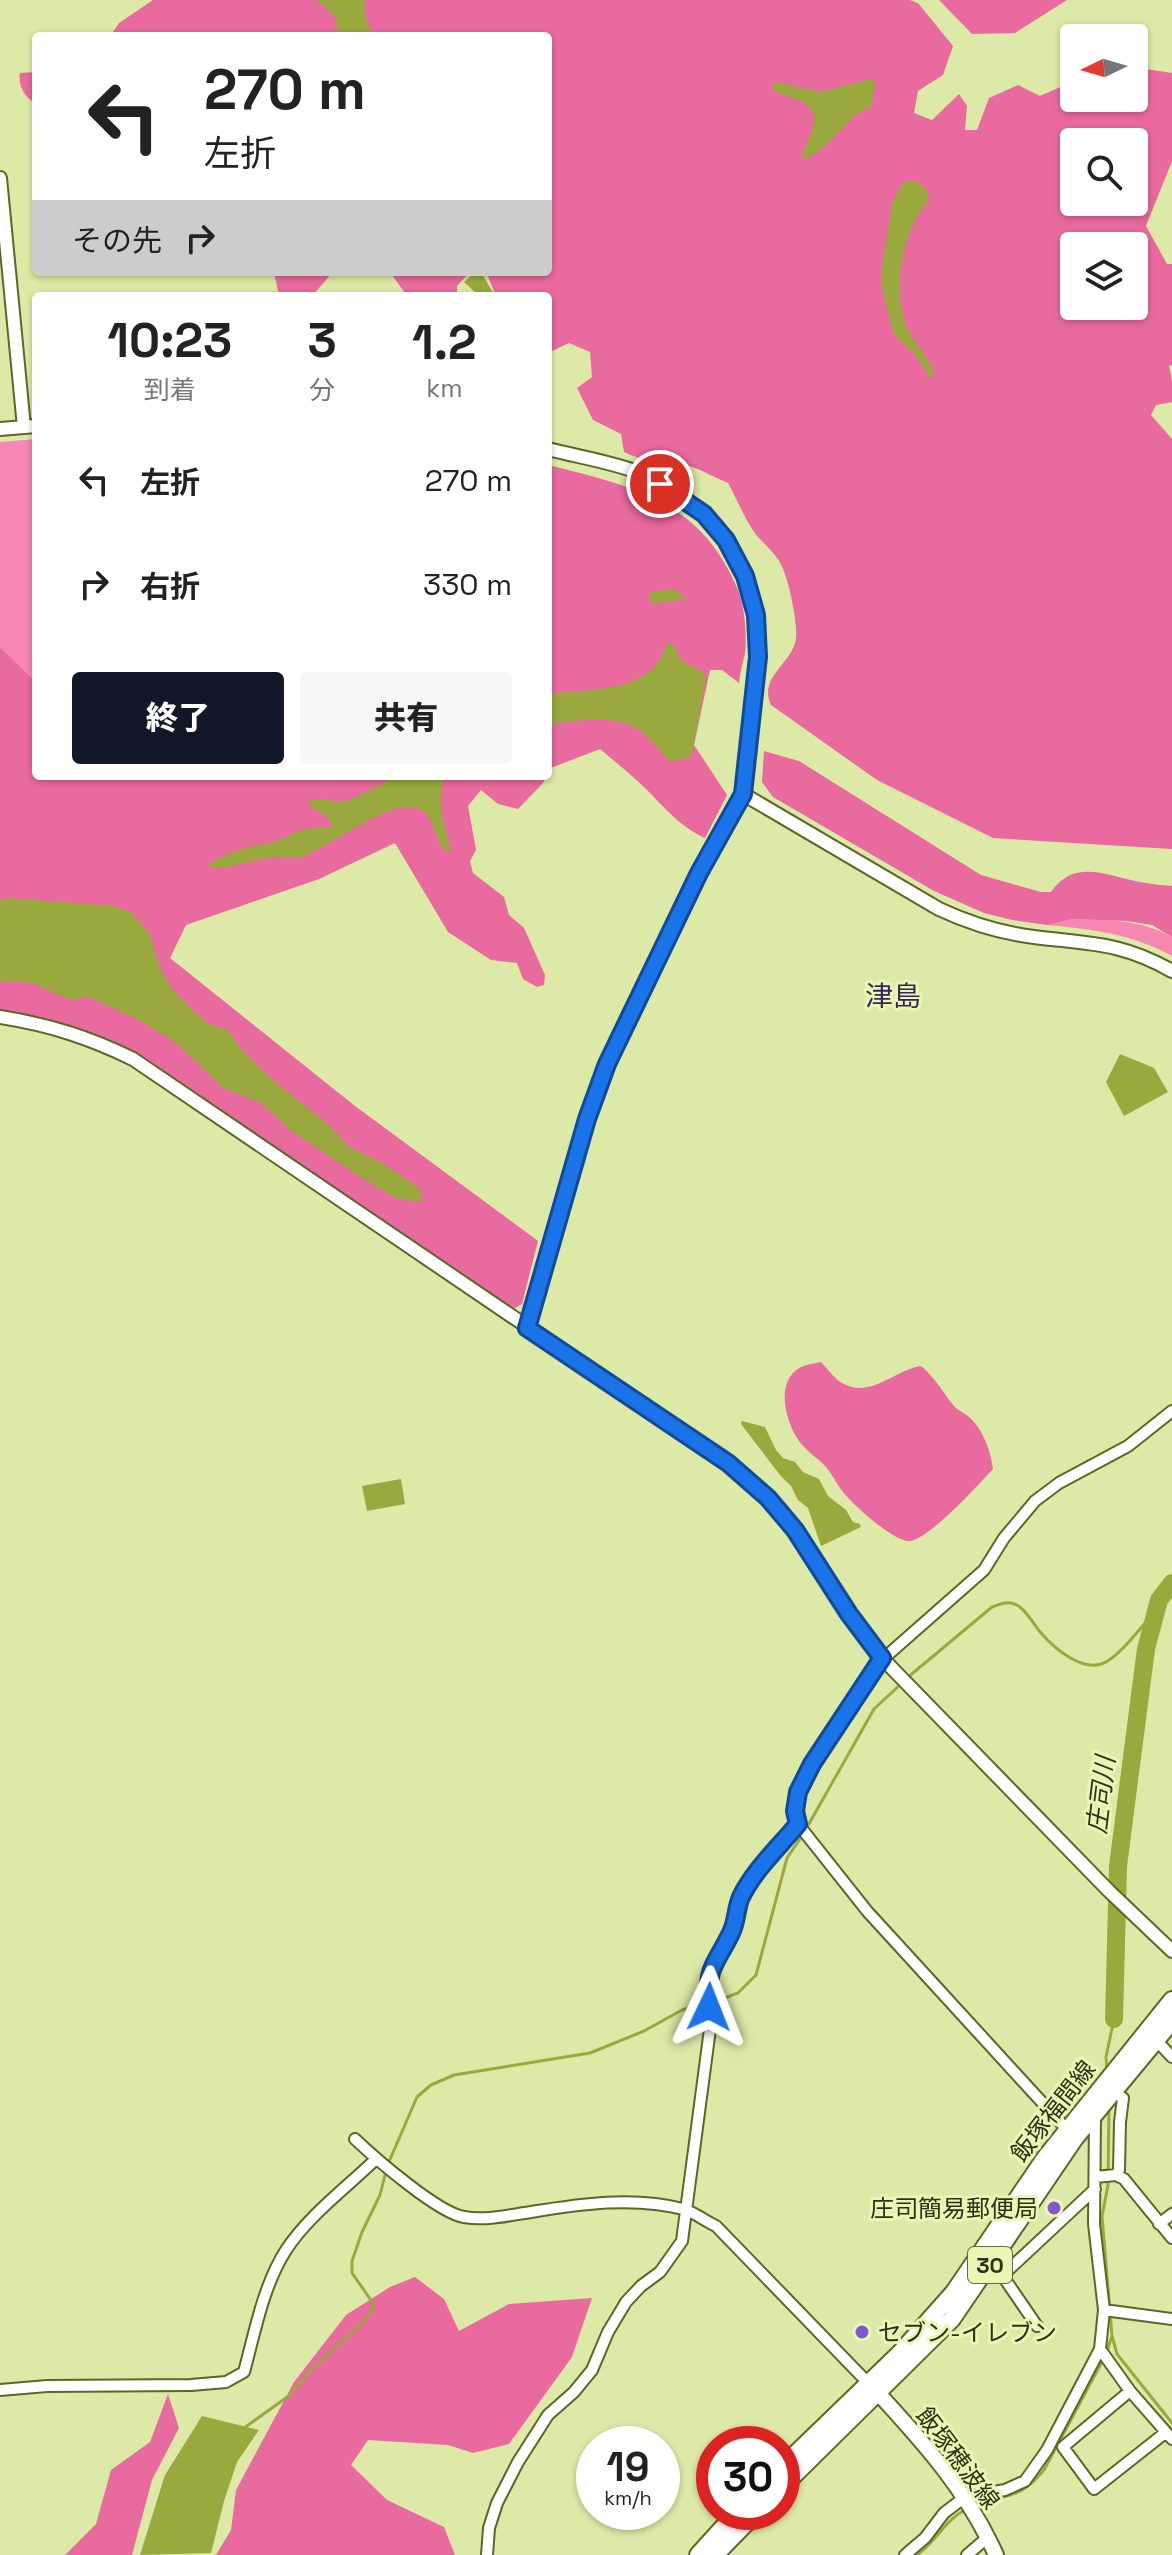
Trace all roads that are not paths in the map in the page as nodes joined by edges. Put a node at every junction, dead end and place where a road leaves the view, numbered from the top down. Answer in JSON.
{"nodes":[{"id":1,"x":0,"y":178,"type":"edge"},
{"id":2,"x":30,"y":427,"type":"edge"},
{"id":3,"x":0,"y":429,"type":"edge"},
{"id":4,"x":552,"y":450,"type":"edge"},
{"id":5,"x":743,"y":789,"type":"junction"},
{"id":6,"x":1172,"y":971,"type":"edge"},
{"id":7,"x":0,"y":1017,"type":"edge"},
{"id":8,"x":527,"y":1328,"type":"junction"},
{"id":9,"x":1172,"y":1411,"type":"edge"},
{"id":10,"x":882,"y":1658,"type":"junction"},
{"id":11,"x":798,"y":1824,"type":"junction"},
{"id":12,"x":1172,"y":1951,"type":"edge"},
{"id":13,"x":1172,"y":2000,"type":"edge"},
{"id":14,"x":1172,"y":2021,"type":"edge"},
{"id":15,"x":1156,"y":2040,"type":"junction"},
{"id":16,"x":1172,"y":2057,"type":"edge"},
{"id":17,"x":1113,"y":2092,"type":"junction"},
{"id":18,"x":1095,"y":2114,"type":"junction"},
{"id":19,"x":1071,"y":2134,"type":"junction"},
{"id":20,"x":355,"y":2139,"type":"dead end"},
{"id":21,"x":376,"y":2159,"type":"junction"},
{"id":22,"x":1116,"y":2175,"type":"junction"},
{"id":23,"x":1095,"y":2183,"type":"junction"},
{"id":24,"x":686,"y":2210,"type":"junction"},
{"id":25,"x":1172,"y":2214,"type":"edge"},
{"id":26,"x":1159,"y":2224,"type":"junction"},
{"id":27,"x":1172,"y":2238,"type":"edge"},
{"id":28,"x":997,"y":2270,"type":"junction"},
{"id":29,"x":1104,"y":2310,"type":"junction"},
{"id":30,"x":1172,"y":2319,"type":"edge"},
{"id":31,"x":1037,"y":2326,"type":"dead end"},
{"id":32,"x":1100,"y":2349,"type":"junction"},
{"id":33,"x":874,"y":2388,"type":"junction"},
{"id":34,"x":0,"y":2390,"type":"edge"},
{"id":35,"x":1130,"y":2391,"type":"junction"},
{"id":36,"x":1169,"y":2436,"type":"edge"},
{"id":37,"x":800,"y":2452,"type":"edge"},
{"id":38,"x":800,"y":2468,"type":"edge"},
{"id":39,"x":969,"y":2504,"type":"junction"},
{"id":40,"x":721,"y":2530,"type":"edge"},
{"id":41,"x":739,"y":2530,"type":"edge"},
{"id":42,"x":988,"y":2537,"type":"junction"},
{"id":43,"x":487,"y":2555,"type":"edge"},
{"id":44,"x":698,"y":2555,"type":"edge"},
{"id":45,"x":715,"y":2555,"type":"edge"},
{"id":46,"x":905,"y":2555,"type":"edge"},
{"id":47,"x":967,"y":2555,"type":"edge"},
{"id":48,"x":996,"y":2555,"type":"edge"}],
"edges":[{"from":1,"to":2,"type":"street"},
{"from":2,"to":3,"type":"street"},
{"from":4,"to":5,"type":"street"},
{"from":5,"to":6,"type":"street"},
{"from":5,"to":8,"type":"street"},
{"from":7,"to":8,"type":"street"},
{"from":8,"to":10,"type":"street"},
{"from":9,"to":10,"type":"street"},
{"from":10,"to":11,"type":"street"},
{"from":10,"to":12,"type":"street"},
{"from":11,"to":19,"type":"street"},
{"from":11,"to":24,"type":"street"},
{"from":13,"to":19,"type":"main road","name":"飯塚福間線","number":"30"},
{"from":14,"to":15,"type":"main road","name":"飯塚福間線","number":"30"},
{"from":15,"to":16,"type":"street"},
{"from":15,"to":17,"type":"main road","name":"飯塚福間線","number":"30"},
{"from":17,"to":18,"type":"main road","name":"飯塚福間線","number":"30"},
{"from":17,"to":22,"type":"street"},
{"from":18,"to":19,"type":"main road","name":"飯塚福間線","number":"30"},
{"from":18,"to":23,"type":"street"},
{"from":19,"to":28,"type":"main road","name":"飯塚福間線","number":"30"},
{"from":19,"to":33,"type":"main road","name":"飯塚福間線","number":"30"},
{"from":20,"to":21,"type":"street"},
{"from":21,"to":24,"type":"street"},
{"from":21,"to":34,"type":"street"},
{"from":22,"to":23,"type":"street"},
{"from":22,"to":26,"type":"street"},
{"from":23,"to":28,"type":"street"},
{"from":23,"to":29,"type":"street"},
{"from":24,"to":33,"type":"street"},
{"from":24,"to":43,"type":"street"},
{"from":25,"to":26,"type":"street"},
{"from":26,"to":27,"type":"street"},
{"from":28,"to":31,"type":"street"},
{"from":28,"to":33,"type":"main road","name":"飯塚福間線","number":"30"},
{"from":29,"to":30,"type":"street"},
{"from":29,"to":32,"type":"street"},
{"from":32,"to":35,"type":"street"},
{"from":32,"to":39,"type":"street"},
{"from":33,"to":37,"type":"main road","name":"飯塚福間線","number":"30"},
{"from":33,"to":38,"type":"main road","name":"飯塚福間線","number":"30"},
{"from":33,"to":39,"type":"main road","name":"飯塚穂波線"},
{"from":35,"to":36,"type":"street"},
{"from":35,"to":36,"type":"street"},
{"from":39,"to":42,"type":"main road","name":"飯塚穂波線"},
{"from":39,"to":46,"type":"street"},
{"from":40,"to":44,"type":"main road"},
{"from":41,"to":45,"type":"main road"},
{"from":42,"to":47,"type":"street"},
{"from":42,"to":48,"type":"main road","name":"飯塚穂波線"}]}
